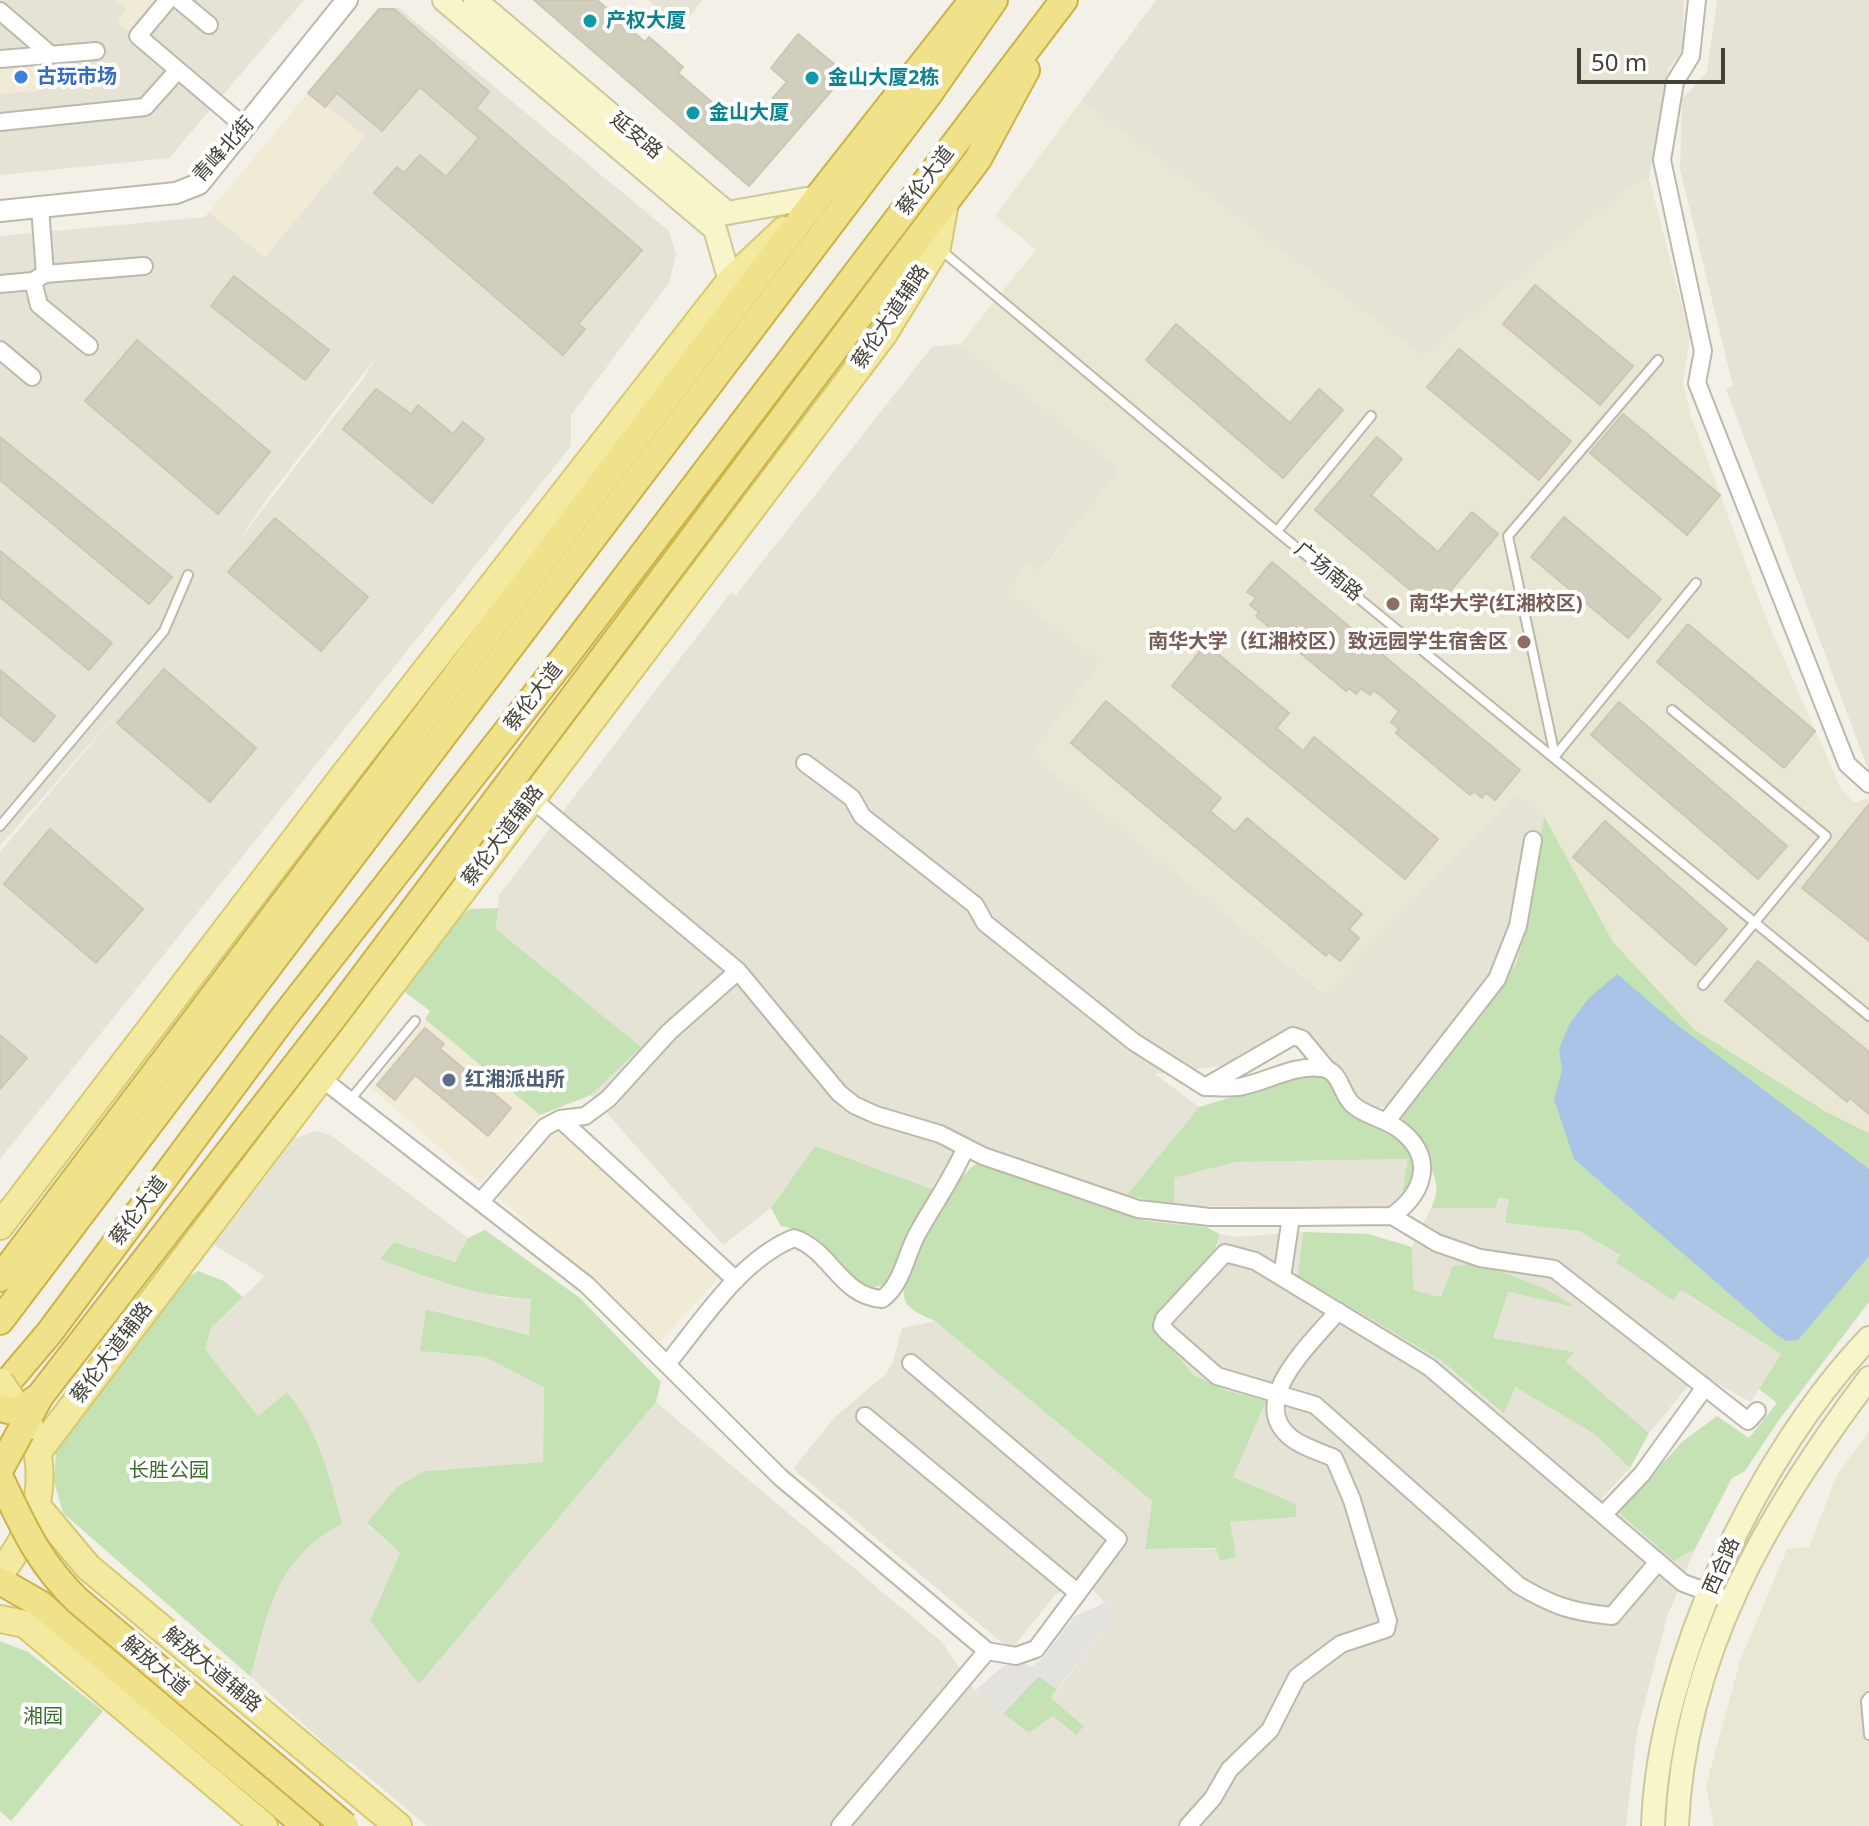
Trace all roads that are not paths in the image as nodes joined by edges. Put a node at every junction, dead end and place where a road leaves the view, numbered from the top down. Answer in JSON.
{"nodes":[{"id":1,"x":168,"y":0,"type":"edge"},
{"id":2,"x":179,"y":0,"type":"edge"},
{"id":3,"x":347,"y":0,"type":"edge"},
{"id":4,"x":444,"y":0,"type":"edge"},
{"id":5,"x":475,"y":0,"type":"edge"},
{"id":6,"x":973,"y":0,"type":"edge"},
{"id":7,"x":994,"y":0,"type":"edge"},
{"id":8,"x":1064,"y":0,"type":"edge"},
{"id":9,"x":1697,"y":0,"type":"edge"},
{"id":10,"x":0,"y":11,"type":"edge"},
{"id":11,"x":209,"y":25,"type":"dead end"},
{"id":12,"x":96,"y":51,"type":"dead end"},
{"id":13,"x":51,"y":55,"type":"junction"},
{"id":14,"x":0,"y":59,"type":"edge"},
{"id":15,"x":178,"y":70,"type":"junction"},
{"id":16,"x":0,"y":122,"type":"edge"},
{"id":17,"x":245,"y":127,"type":"junction"},
{"id":18,"x":818,"y":197,"type":"junction"},
{"id":19,"x":40,"y":207,"type":"junction"},
{"id":20,"x":944,"y":208,"type":"junction"},
{"id":21,"x":0,"y":211,"type":"edge"},
{"id":22,"x":937,"y":247,"type":"junction"},
{"id":23,"x":144,"y":266,"type":"dead end"},
{"id":24,"x":39,"y":277,"type":"junction"},
{"id":25,"x":730,"y":281,"type":"junction"},
{"id":26,"x":0,"y":284,"type":"edge"},
{"id":27,"x":89,"y":346,"type":"dead end"},
{"id":28,"x":0,"y":350,"type":"edge"},
{"id":29,"x":1658,"y":360,"type":"dead end"},
{"id":30,"x":32,"y":377,"type":"dead end"},
{"id":31,"x":1371,"y":416,"type":"dead end"},
{"id":32,"x":1277,"y":531,"type":"junction"},
{"id":33,"x":188,"y":575,"type":"dead end"},
{"id":34,"x":1696,"y":583,"type":"dead end"},
{"id":35,"x":1672,"y":710,"type":"dead end"},
{"id":36,"x":1555,"y":756,"type":"junction"},
{"id":37,"x":805,"y":763,"type":"dead end"},
{"id":38,"x":1869,"y":784,"type":"edge"},
{"id":39,"x":532,"y":799,"type":"junction"},
{"id":40,"x":0,"y":826,"type":"edge"},
{"id":41,"x":1533,"y":840,"type":"dead end"},
{"id":42,"x":1755,"y":921,"type":"junction"},
{"id":43,"x":738,"y":971,"type":"junction"},
{"id":44,"x":1703,"y":985,"type":"dead end"},
{"id":45,"x":1869,"y":1016,"type":"edge"},
{"id":46,"x":415,"y":1021,"type":"dead end"},
{"id":47,"x":1326,"y":1068,"type":"junction"},
{"id":48,"x":321,"y":1078,"type":"junction"},
{"id":49,"x":1205,"y":1087,"type":"junction"},
{"id":50,"x":350,"y":1100,"type":"junction"},
{"id":51,"x":560,"y":1119,"type":"junction"},
{"id":52,"x":1386,"y":1122,"type":"junction"},
{"id":53,"x":966,"y":1147,"type":"junction"},
{"id":54,"x":482,"y":1200,"type":"junction"},
{"id":55,"x":1392,"y":1216,"type":"junction"},
{"id":56,"x":1291,"y":1217,"type":"junction"},
{"id":57,"x":0,"y":1226,"type":"edge"},
{"id":58,"x":1282,"y":1277,"type":"junction"},
{"id":59,"x":0,"y":1278,"type":"edge"},
{"id":60,"x":736,"y":1280,"type":"junction"},
{"id":61,"x":1338,"y":1311,"type":"junction"},
{"id":62,"x":0,"y":1321,"type":"edge"},
{"id":63,"x":1869,"y":1338,"type":"edge"},
{"id":64,"x":911,"y":1363,"type":"dead end"},
{"id":65,"x":667,"y":1364,"type":"junction"},
{"id":66,"x":1869,"y":1378,"type":"edge"},
{"id":67,"x":0,"y":1382,"type":"edge"},
{"id":68,"x":1705,"y":1387,"type":"junction"},
{"id":69,"x":0,"y":1391,"type":"edge"},
{"id":70,"x":1277,"y":1395,"type":"junction"},
{"id":71,"x":40,"y":1396,"type":"junction"},
{"id":72,"x":0,"y":1408,"type":"edge"},
{"id":73,"x":1757,"y":1411,"type":"dead end"},
{"id":74,"x":865,"y":1416,"type":"dead end"},
{"id":75,"x":35,"y":1440,"type":"junction"},
{"id":76,"x":0,"y":1469,"type":"edge"},
{"id":77,"x":0,"y":1478,"type":"edge"},
{"id":78,"x":36,"y":1505,"type":"junction"},
{"id":79,"x":1603,"y":1515,"type":"junction"},
{"id":80,"x":30,"y":1542,"type":"junction"},
{"id":81,"x":1658,"y":1562,"type":"junction"},
{"id":82,"x":0,"y":1574,"type":"edge"},
{"id":83,"x":0,"y":1581,"type":"edge"},
{"id":84,"x":0,"y":1589,"type":"edge"},
{"id":85,"x":1078,"y":1593,"type":"junction"},
{"id":86,"x":1720,"y":1596,"type":"junction"},
{"id":87,"x":40,"y":1604,"type":"junction"},
{"id":88,"x":0,"y":1619,"type":"edge"},
{"id":89,"x":987,"y":1651,"type":"junction"},
{"id":90,"x":1869,"y":1697,"type":"edge"},
{"id":91,"x":1869,"y":1735,"type":"edge"},
{"id":92,"x":264,"y":1826,"type":"edge"},
{"id":93,"x":306,"y":1826,"type":"edge"},
{"id":94,"x":345,"y":1826,"type":"edge"},
{"id":95,"x":398,"y":1826,"type":"edge"},
{"id":96,"x":840,"y":1826,"type":"edge"},
{"id":97,"x":1188,"y":1826,"type":"edge"},
{"id":98,"x":1653,"y":1826,"type":"edge"},
{"id":99,"x":1677,"y":1826,"type":"edge"}],
"edges":[{"from":1,"to":15,"type":"street"},
{"from":2,"to":11,"type":"street"},
{"from":3,"to":17,"type":"street","name":"青峰北街"},
{"from":4,"to":25,"type":"main road","name":"延安路"},
{"from":5,"to":18,"type":"main road","name":"延安路"},
{"from":6,"to":18,"type":"highway"},
{"from":7,"to":62,"type":"highway"},
{"from":8,"to":20,"type":"highway"},
{"from":8,"to":69,"type":"highway","name":"蔡伦大道"},
{"from":9,"to":38,"type":"street"},
{"from":10,"to":13,"type":"street"},
{"from":12,"to":13,"type":"street"},
{"from":13,"to":14,"type":"street"},
{"from":15,"to":16,"type":"street"},
{"from":15,"to":17,"type":"street"},
{"from":17,"to":19,"type":"street","name":"青峰北街"},
{"from":18,"to":25,"type":"main road"},
{"from":18,"to":59,"type":"highway"},
{"from":19,"to":21,"type":"street","name":"青峰北街"},
{"from":19,"to":24,"type":"street"},
{"from":20,"to":22,"type":"main road","name":"蔡伦大道辅路"},
{"from":20,"to":71,"type":"highway","bridge":true},
{"from":22,"to":32,"type":"lane","name":"广场南路"},
{"from":22,"to":39,"type":"main road","name":"蔡伦大道辅路"},
{"from":23,"to":24,"type":"street"},
{"from":24,"to":26,"type":"street"},
{"from":24,"to":27,"type":"street"},
{"from":25,"to":57,"type":"main road"},
{"from":28,"to":30,"type":"street"},
{"from":29,"to":36,"type":"lane"},
{"from":31,"to":32,"type":"lane"},
{"from":32,"to":36,"type":"lane","name":"广场南路"},
{"from":33,"to":40,"type":"lane"},
{"from":34,"to":36,"type":"lane"},
{"from":35,"to":42,"type":"lane"},
{"from":36,"to":42,"type":"lane","name":"广场南路"},
{"from":37,"to":49,"type":"street"},
{"from":39,"to":43,"type":"street"},
{"from":39,"to":48,"type":"main road","name":"蔡伦大道辅路"},
{"from":41,"to":52,"type":"street"},
{"from":42,"to":44,"type":"lane"},
{"from":42,"to":45,"type":"lane","name":"广场南路"},
{"from":43,"to":51,"type":"street"},
{"from":43,"to":53,"type":"street"},
{"from":46,"to":50,"type":"lane"},
{"from":47,"to":49,"type":"street"},
{"from":47,"to":49,"type":"street"},
{"from":47,"to":52,"type":"street"},
{"from":48,"to":50,"type":"street"},
{"from":48,"to":75,"type":"main road","name":"蔡伦大道辅路"},
{"from":50,"to":54,"type":"street"},
{"from":51,"to":54,"type":"street"},
{"from":51,"to":60,"type":"street"},
{"from":52,"to":55,"type":"street"},
{"from":53,"to":56,"type":"street"},
{"from":53,"to":60,"type":"street"},
{"from":54,"to":65,"type":"street"},
{"from":55,"to":56,"type":"street"},
{"from":55,"to":68,"type":"street"},
{"from":56,"to":58,"type":"street"},
{"from":58,"to":61,"type":"street"},
{"from":58,"to":70,"type":"street"},
{"from":60,"to":65,"type":"street"},
{"from":61,"to":70,"type":"street"},
{"from":61,"to":79,"type":"street"},
{"from":63,"to":86,"type":"main road","name":"西合路"},
{"from":64,"to":85,"type":"street"},
{"from":65,"to":89,"type":"street"},
{"from":66,"to":86,"type":"main road","name":"西合路"},
{"from":67,"to":75,"type":"main road","bridge":true},
{"from":68,"to":73,"type":"street"},
{"from":68,"to":79,"type":"street"},
{"from":70,"to":81,"type":"street"},
{"from":70,"to":97,"type":"street"},
{"from":71,"to":72,"type":"highway","bridge":true},
{"from":71,"to":76,"type":"highway","bridge":true},
{"from":71,"to":80,"type":"highway","bridge":true},
{"from":74,"to":85,"type":"street"},
{"from":75,"to":78,"type":"main road"},
{"from":77,"to":80,"type":"highway","name":"解放大道","bridge":true},
{"from":78,"to":82,"type":"main road"},
{"from":78,"to":95,"type":"main road","name":"解放大道辅路"},
{"from":79,"to":81,"type":"street"},
{"from":80,"to":94,"type":"highway","name":"解放大道","bridge":true},
{"from":81,"to":86,"type":"street"},
{"from":83,"to":87,"type":"highway","name":"解放大道"},
{"from":84,"to":87,"type":"highway"},
{"from":85,"to":89,"type":"street"},
{"from":86,"to":98,"type":"main road","name":"西合路"},
{"from":86,"to":99,"type":"main road","name":"西合路"},
{"from":87,"to":93,"type":"highway","name":"解放大道"},
{"from":88,"to":92,"type":"main road"},
{"from":89,"to":96,"type":"street"},
{"from":90,"to":91,"type":"lane"}]}
